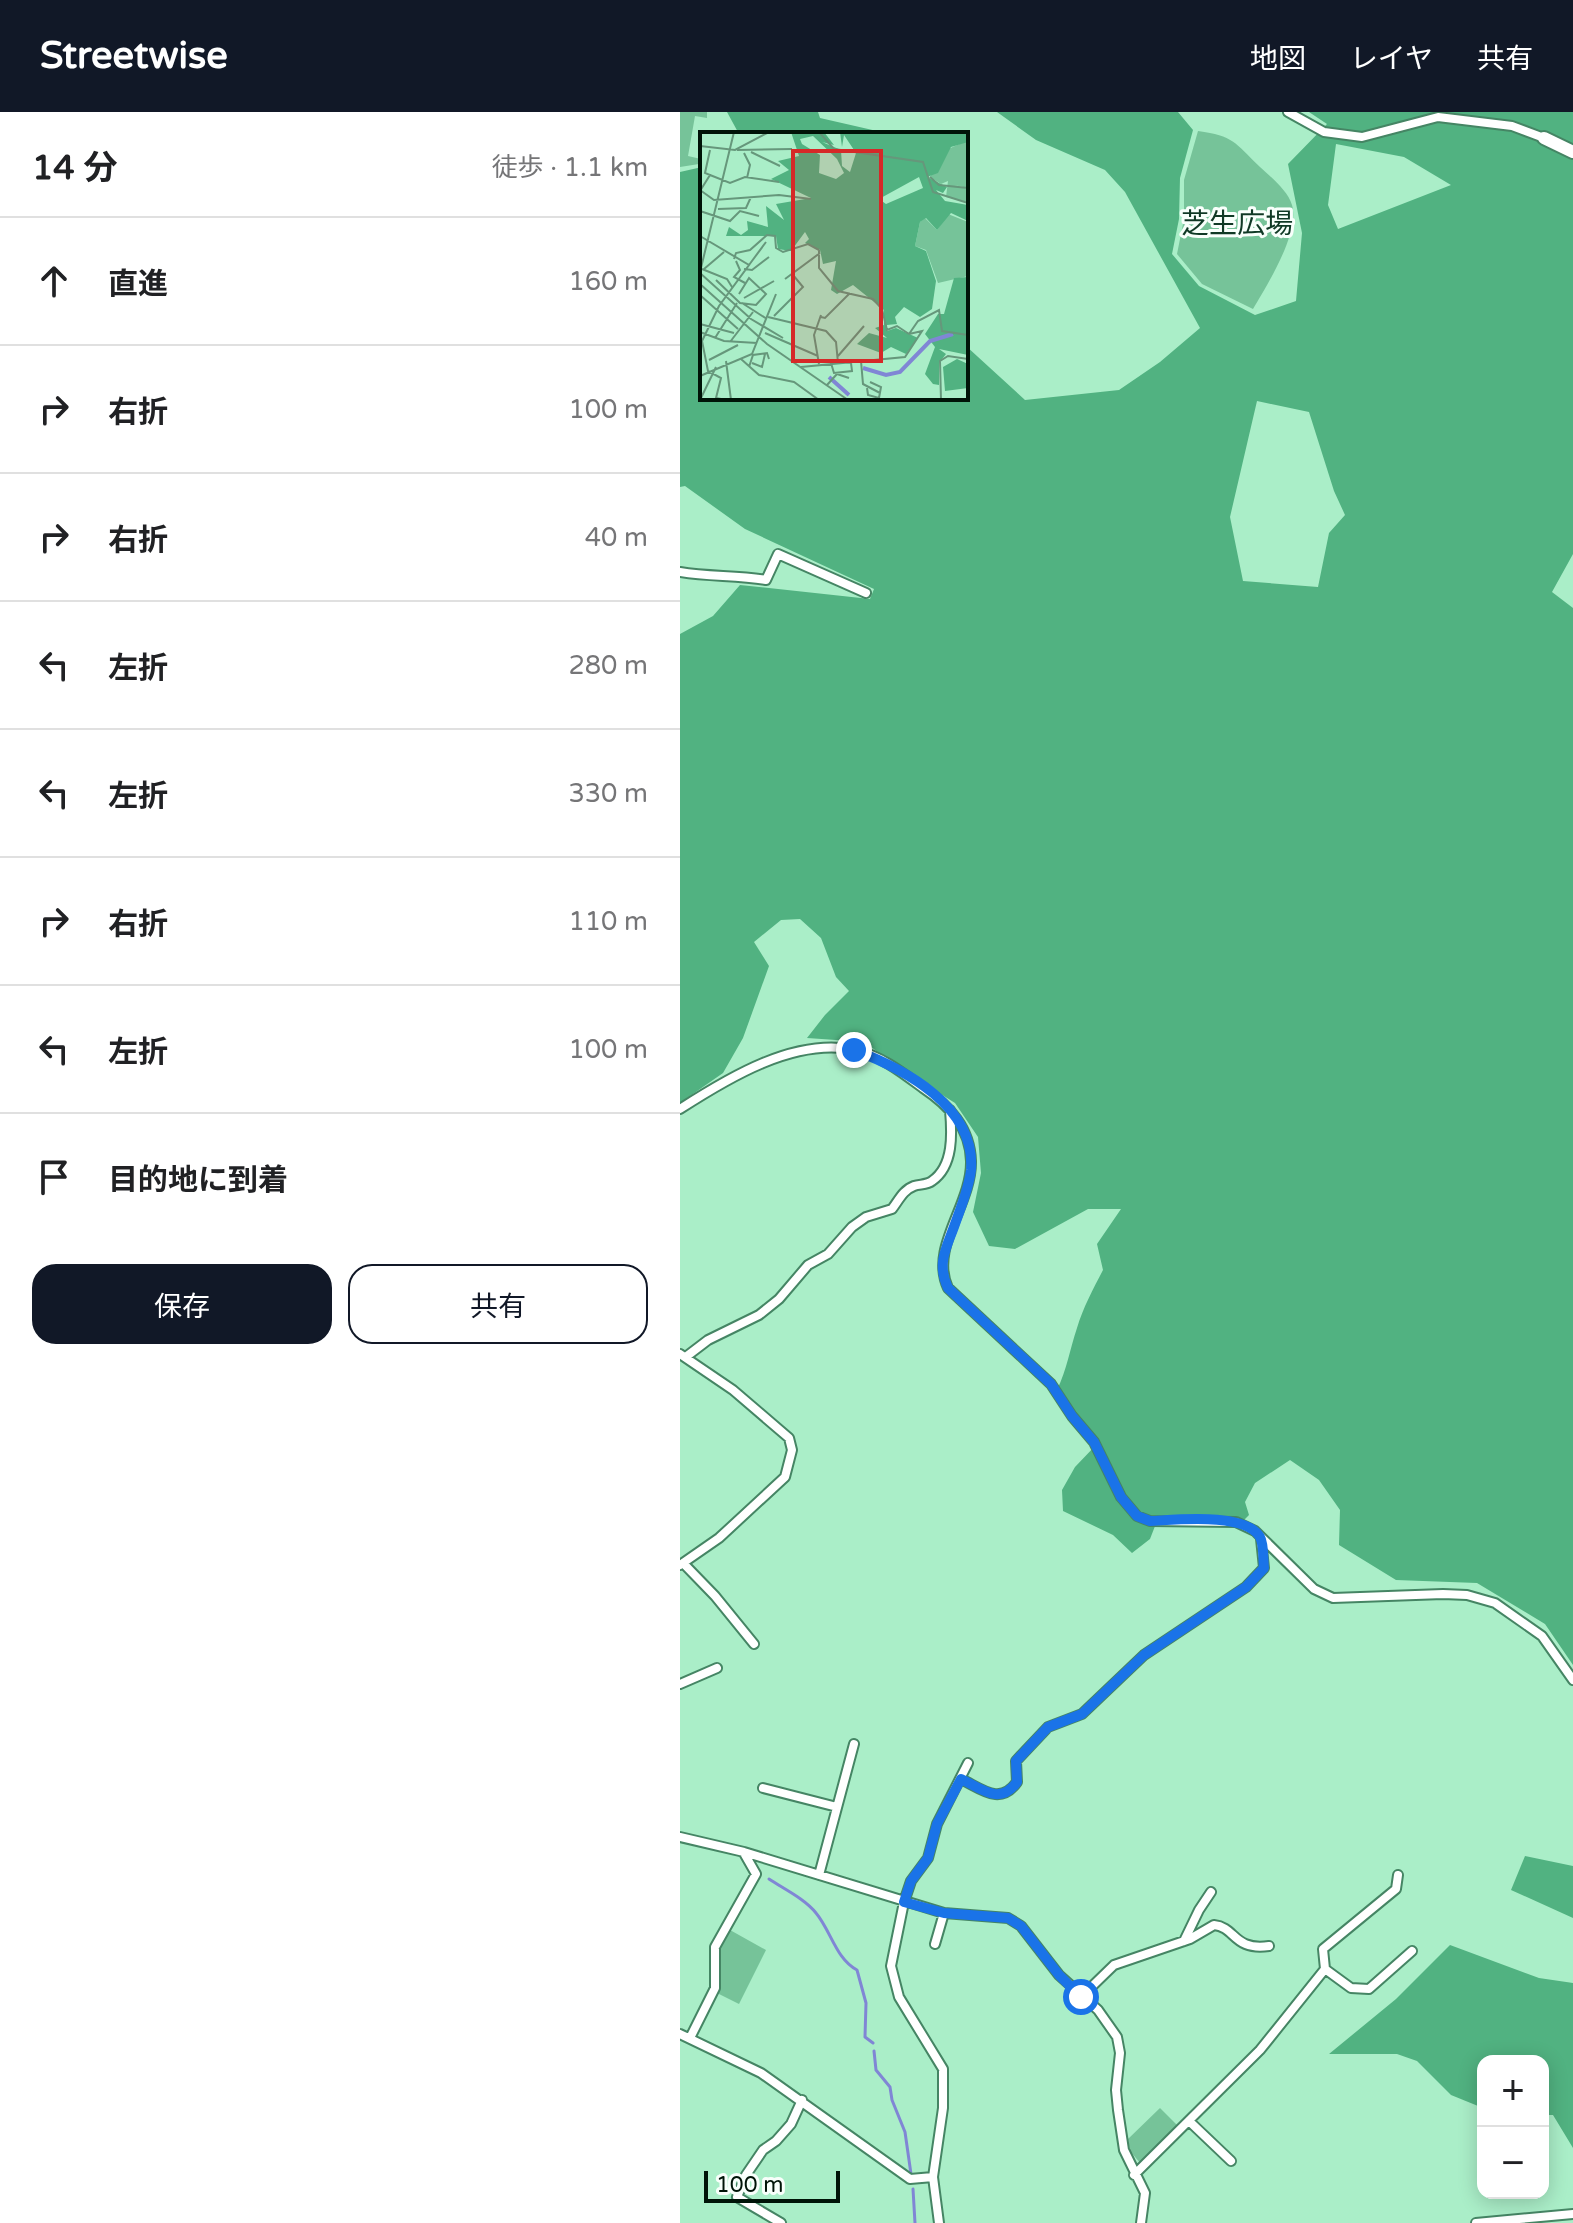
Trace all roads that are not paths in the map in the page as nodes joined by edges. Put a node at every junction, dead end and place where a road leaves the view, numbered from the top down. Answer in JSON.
{"nodes":[{"id":1,"x":1288,"y":112,"type":"edge"},
{"id":2,"x":1544,"y":138,"type":"joint"},
{"id":3,"x":1573,"y":152,"type":"edge"},
{"id":4,"x":680,"y":572,"type":"edge"},
{"id":5,"x":866,"y":593,"type":"dead end"},
{"id":6,"x":680,"y":1109,"type":"edge"},
{"id":7,"x":950,"y":1110,"type":"junction"},
{"id":8,"x":683,"y":1355,"type":"edge"},
{"id":9,"x":1261,"y":1538,"type":"junction"},
{"id":10,"x":681,"y":1564,"type":"edge"},
{"id":11,"x":754,"y":1644,"type":"dead end"},
{"id":12,"x":717,"y":1668,"type":"dead end"},
{"id":13,"x":1573,"y":1680,"type":"edge"},
{"id":14,"x":680,"y":1684,"type":"edge"},
{"id":15,"x":854,"y":1744,"type":"dead end"},
{"id":16,"x":968,"y":1763,"type":"dead end"},
{"id":17,"x":961,"y":1779,"type":"junction"},
{"id":18,"x":763,"y":1788,"type":"dead end"},
{"id":19,"x":837,"y":1807,"type":"junction"},
{"id":20,"x":680,"y":1837,"type":"edge"},
{"id":21,"x":744,"y":1852,"type":"junction"},
{"id":22,"x":819,"y":1875,"type":"junction"},
{"id":23,"x":1398,"y":1875,"type":"dead end"},
{"id":24,"x":1211,"y":1892,"type":"dead end"},
{"id":25,"x":904,"y":1902,"type":"junction"},
{"id":26,"x":944,"y":1913,"type":"junction"},
{"id":27,"x":1183,"y":1942,"type":"junction"},
{"id":28,"x":935,"y":1944,"type":"dead end"},
{"id":29,"x":1269,"y":1946,"type":"dead end"},
{"id":30,"x":1412,"y":1951,"type":"dead end"},
{"id":31,"x":1325,"y":1969,"type":"junction"},
{"id":32,"x":1081,"y":1997,"type":"junction"},
{"id":33,"x":680,"y":2034,"type":"edge"},
{"id":34,"x":690,"y":2038,"type":"junction"},
{"id":35,"x":802,"y":2100,"type":"junction"},
{"id":36,"x":1189,"y":2121,"type":"junction"},
{"id":37,"x":1231,"y":2161,"type":"dead end"},
{"id":38,"x":1134,"y":2175,"type":"junction"},
{"id":39,"x":933,"y":2177,"type":"junction"},
{"id":40,"x":1566,"y":2218,"type":"edge"},
{"id":41,"x":1506,"y":2222,"type":"edge"},
{"id":42,"x":781,"y":2223,"type":"edge"},
{"id":43,"x":939,"y":2223,"type":"edge"},
{"id":44,"x":1141,"y":2223,"type":"edge"},
{"id":45,"x":1476,"y":2223,"type":"edge"}],
"edges":[{"from":1,"to":2,"type":"street"},
{"from":2,"to":3,"type":"street"},
{"from":4,"to":5,"type":"street"},
{"from":6,"to":7,"type":"street"},
{"from":7,"to":8,"type":"street"},
{"from":7,"to":9,"type":"street"},
{"from":8,"to":10,"type":"street"},
{"from":9,"to":13,"type":"street"},
{"from":9,"to":17,"type":"street"},
{"from":10,"to":11,"type":"street"},
{"from":12,"to":14,"type":"street"},
{"from":15,"to":19,"type":"street"},
{"from":16,"to":17,"type":"street"},
{"from":17,"to":25,"type":"street"},
{"from":18,"to":19,"type":"street"},
{"from":19,"to":22,"type":"street"},
{"from":20,"to":21,"type":"street"},
{"from":21,"to":22,"type":"street"},
{"from":21,"to":34,"type":"street"},
{"from":22,"to":25,"type":"street"},
{"from":23,"to":31,"type":"street"},
{"from":24,"to":27,"type":"street"},
{"from":25,"to":26,"type":"street"},
{"from":25,"to":39,"type":"street"},
{"from":26,"to":28,"type":"street"},
{"from":26,"to":32,"type":"street"},
{"from":27,"to":29,"type":"street"},
{"from":27,"to":32,"type":"street"},
{"from":30,"to":31,"type":"street"},
{"from":31,"to":36,"type":"street"},
{"from":32,"to":38,"type":"street"},
{"from":33,"to":34,"type":"street"},
{"from":34,"to":35,"type":"street"},
{"from":35,"to":39,"type":"street"},
{"from":35,"to":42,"type":"street"},
{"from":36,"to":37,"type":"street"},
{"from":36,"to":38,"type":"street"},
{"from":38,"to":44,"type":"street"},
{"from":39,"to":43,"type":"street"},
{"from":40,"to":41,"type":"street"},
{"from":41,"to":45,"type":"street"}]}
